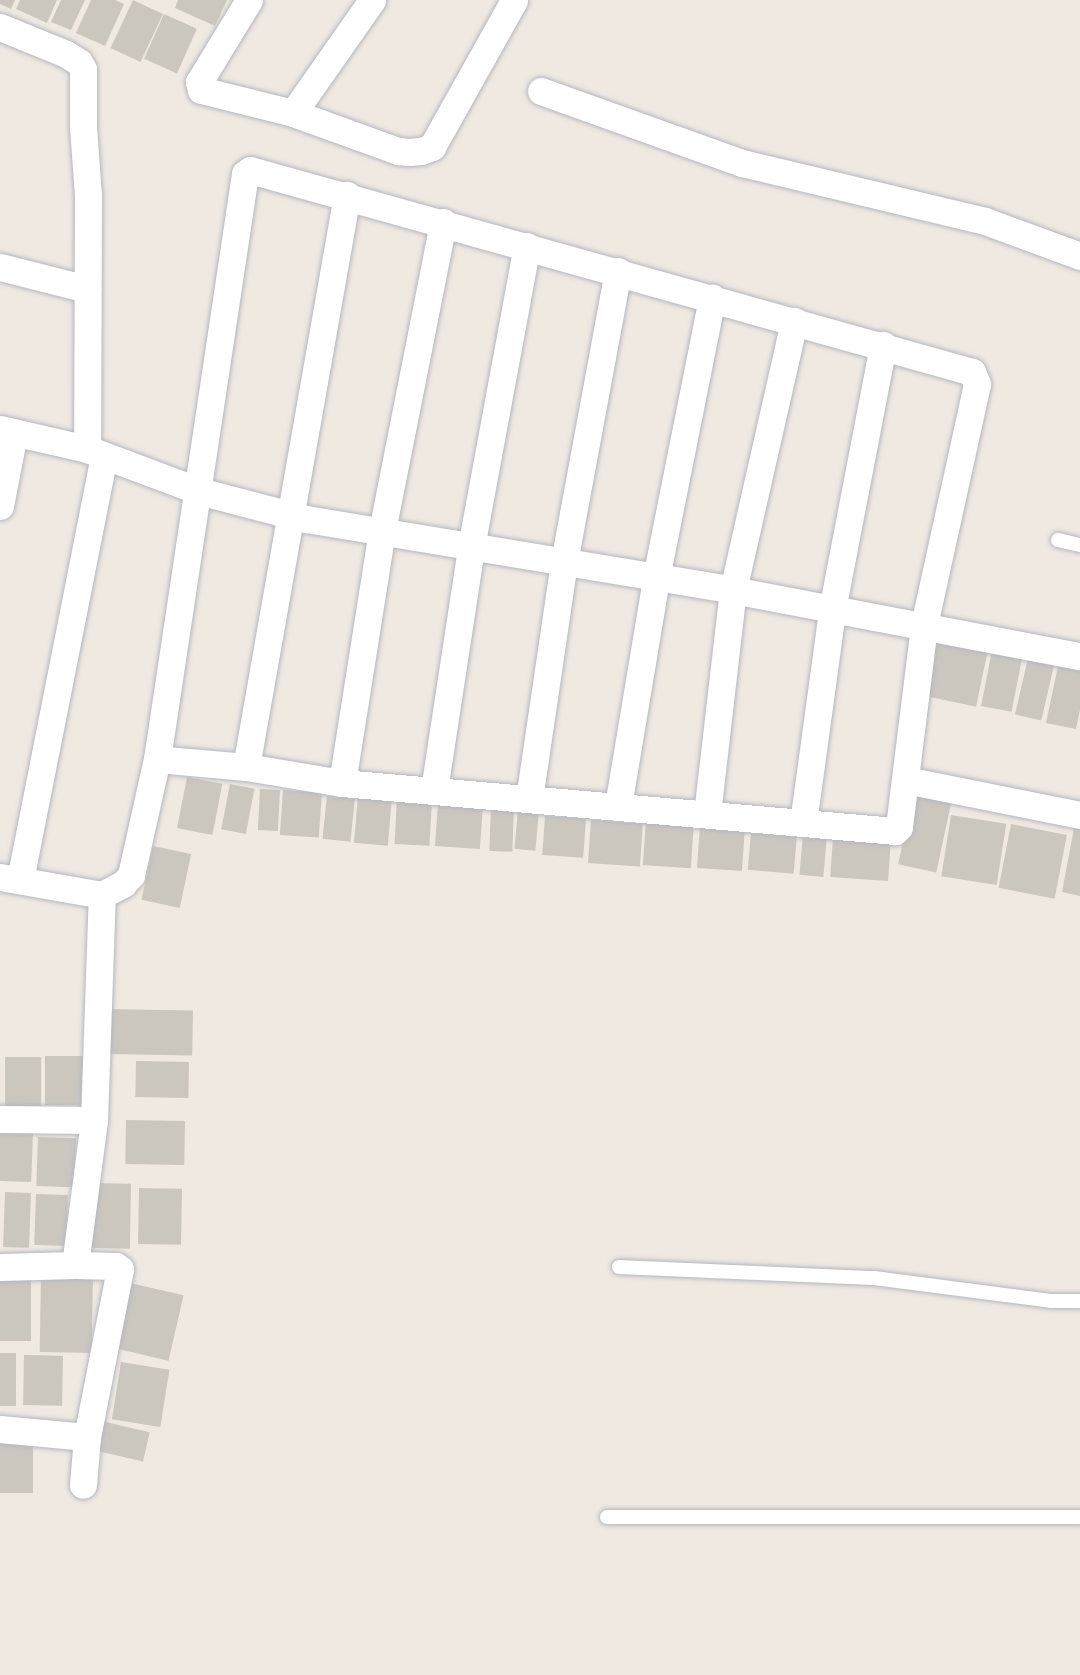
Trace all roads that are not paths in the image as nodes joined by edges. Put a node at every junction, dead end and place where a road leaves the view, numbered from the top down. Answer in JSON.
{"nodes":[{"id":1,"x":249,"y":0,"type":"edge"},
{"id":2,"x":372,"y":0,"type":"edge"},
{"id":3,"x":514,"y":0,"type":"edge"},
{"id":4,"x":0,"y":27,"type":"edge"},
{"id":5,"x":541,"y":91,"type":"dead end"},
{"id":6,"x":293,"y":113,"type":"junction"},
{"id":7,"x":347,"y":195,"type":"junction"},
{"id":8,"x":443,"y":222,"type":"junction"},
{"id":9,"x":527,"y":246,"type":"junction"},
{"id":10,"x":1080,"y":256,"type":"edge"},
{"id":11,"x":0,"y":267,"type":"edge"},
{"id":12,"x":618,"y":271,"type":"junction"},
{"id":13,"x":87,"y":289,"type":"junction"},
{"id":14,"x":712,"y":298,"type":"junction"},
{"id":15,"x":794,"y":321,"type":"junction"},
{"id":16,"x":883,"y":345,"type":"junction"},
{"id":17,"x":7,"y":431,"type":"edge"},
{"id":18,"x":95,"y":453,"type":"junction"},
{"id":19,"x":199,"y":491,"type":"junction"},
{"id":20,"x":0,"y":506,"type":"edge"},
{"id":21,"x":290,"y":514,"type":"junction"},
{"id":22,"x":382,"y":531,"type":"junction"},
{"id":23,"x":1058,"y":540,"type":"dead end"},
{"id":24,"x":1080,"y":545,"type":"edge"},
{"id":25,"x":471,"y":547,"type":"junction"},
{"id":26,"x":564,"y":562,"type":"junction"},
{"id":27,"x":656,"y":578,"type":"junction"},
{"id":28,"x":733,"y":591,"type":"junction"},
{"id":29,"x":832,"y":610,"type":"junction"},
{"id":30,"x":924,"y":626,"type":"junction"},
{"id":31,"x":1080,"y":656,"type":"edge"},
{"id":32,"x":157,"y":759,"type":"junction"},
{"id":33,"x":246,"y":767,"type":"junction"},
{"id":34,"x":905,"y":780,"type":"junction"},
{"id":35,"x":342,"y":783,"type":"junction"},
{"id":36,"x":434,"y":790,"type":"junction"},
{"id":37,"x":529,"y":799,"type":"junction"},
{"id":38,"x":618,"y":806,"type":"junction"},
{"id":39,"x":707,"y":814,"type":"junction"},
{"id":40,"x":1080,"y":815,"type":"edge"},
{"id":41,"x":804,"y":823,"type":"junction"},
{"id":42,"x":10,"y":878,"type":"edge"},
{"id":43,"x":102,"y":895,"type":"junction"},
{"id":44,"x":0,"y":1119,"type":"edge"},
{"id":45,"x":94,"y":1120,"type":"junction"},
{"id":46,"x":75,"y":1265,"type":"junction"},
{"id":47,"x":0,"y":1267,"type":"edge"},
{"id":48,"x":619,"y":1267,"type":"dead end"},
{"id":49,"x":1080,"y":1300,"type":"edge"},
{"id":50,"x":0,"y":1429,"type":"edge"},
{"id":51,"x":87,"y":1437,"type":"junction"},
{"id":52,"x":83,"y":1485,"type":"dead end"},
{"id":53,"x":607,"y":1517,"type":"dead end"},
{"id":54,"x":1080,"y":1517,"type":"edge"}],
"edges":[{"from":1,"to":6,"type":"street"},
{"from":2,"to":6,"type":"street"},
{"from":3,"to":6,"type":"street"},
{"from":4,"to":13,"type":"street"},
{"from":5,"to":10,"type":"street"},
{"from":7,"to":8,"type":"street"},
{"from":7,"to":19,"type":"street"},
{"from":7,"to":21,"type":"street"},
{"from":8,"to":9,"type":"street"},
{"from":8,"to":22,"type":"street"},
{"from":9,"to":12,"type":"street"},
{"from":9,"to":25,"type":"street"},
{"from":11,"to":13,"type":"street"},
{"from":12,"to":14,"type":"street"},
{"from":12,"to":26,"type":"street"},
{"from":13,"to":18,"type":"street"},
{"from":14,"to":15,"type":"street"},
{"from":14,"to":27,"type":"street"},
{"from":15,"to":16,"type":"street"},
{"from":15,"to":28,"type":"street"},
{"from":16,"to":29,"type":"street"},
{"from":16,"to":30,"type":"street"},
{"from":17,"to":18,"type":"street"},
{"from":17,"to":20,"type":"street"},
{"from":18,"to":19,"type":"street"},
{"from":18,"to":42,"type":"street"},
{"from":19,"to":21,"type":"street"},
{"from":19,"to":32,"type":"street"},
{"from":21,"to":22,"type":"street"},
{"from":21,"to":33,"type":"street"},
{"from":22,"to":25,"type":"street"},
{"from":22,"to":35,"type":"street"},
{"from":23,"to":24,"type":"lane"},
{"from":25,"to":26,"type":"street"},
{"from":25,"to":36,"type":"street"},
{"from":26,"to":27,"type":"street"},
{"from":26,"to":37,"type":"street"},
{"from":27,"to":28,"type":"street"},
{"from":27,"to":38,"type":"street"},
{"from":28,"to":29,"type":"street"},
{"from":28,"to":39,"type":"street"},
{"from":29,"to":30,"type":"street"},
{"from":29,"to":41,"type":"street"},
{"from":30,"to":31,"type":"street"},
{"from":30,"to":34,"type":"street"},
{"from":32,"to":33,"type":"street"},
{"from":32,"to":43,"type":"street"},
{"from":33,"to":35,"type":"street"},
{"from":34,"to":40,"type":"street"},
{"from":34,"to":41,"type":"street"},
{"from":35,"to":36,"type":"street"},
{"from":36,"to":37,"type":"street"},
{"from":37,"to":38,"type":"street"},
{"from":38,"to":39,"type":"street"},
{"from":39,"to":41,"type":"street"},
{"from":42,"to":43,"type":"street"},
{"from":43,"to":45,"type":"street"},
{"from":44,"to":45,"type":"street"},
{"from":45,"to":46,"type":"street"},
{"from":46,"to":47,"type":"street"},
{"from":46,"to":51,"type":"street"},
{"from":48,"to":49,"type":"lane"},
{"from":50,"to":51,"type":"street"},
{"from":51,"to":52,"type":"street"},
{"from":53,"to":54,"type":"lane"}]}
